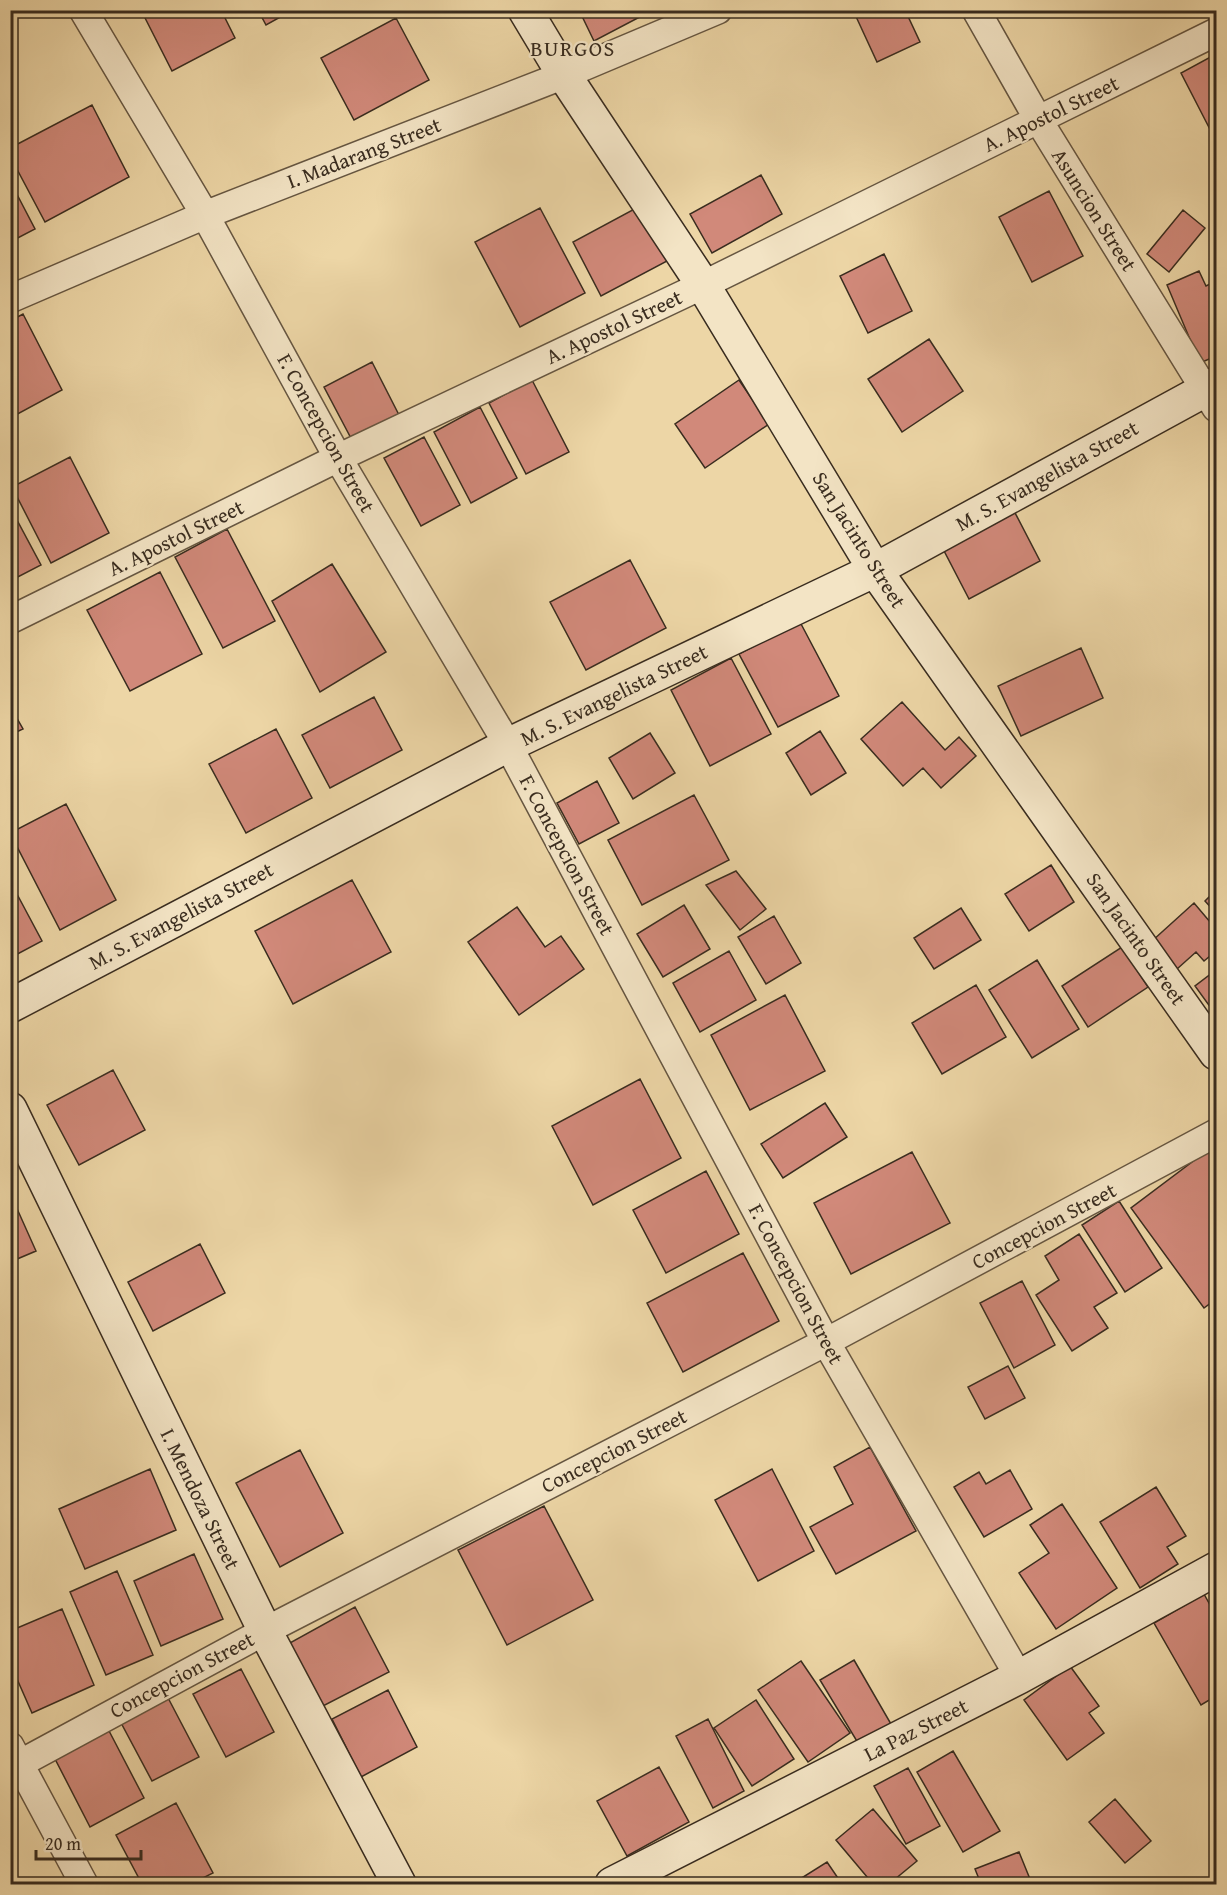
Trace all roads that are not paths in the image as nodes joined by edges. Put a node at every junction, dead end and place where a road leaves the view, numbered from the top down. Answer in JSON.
{"nodes":[{"id":1,"x":82,"y":10,"type":"edge"},
{"id":2,"x":525,"y":10,"type":"edge"},
{"id":3,"x":718,"y":10,"type":"edge"},
{"id":4,"x":976,"y":10,"type":"edge"},
{"id":5,"x":1216,"y":32,"type":"edge"},
{"id":6,"x":564,"y":75,"type":"junction"},
{"id":7,"x":1039,"y":121,"type":"junction"},
{"id":8,"x":205,"y":215,"type":"junction"},
{"id":9,"x":703,"y":285,"type":"junction"},
{"id":10,"x":10,"y":299,"type":"edge"},
{"id":11,"x":1213,"y":394,"type":"edge"},
{"id":12,"x":338,"y":458,"type":"junction"},
{"id":13,"x":875,"y":570,"type":"junction"},
{"id":14,"x":10,"y":620,"type":"edge"},
{"id":15,"x":508,"y":745,"type":"junction"},
{"id":16,"x":10,"y":1006,"type":"edge"},
{"id":17,"x":1216,"y":1053,"type":"edge"},
{"id":18,"x":10,"y":1109,"type":"edge"},
{"id":19,"x":1216,"y":1133,"type":"edge"},
{"id":20,"x":826,"y":1342,"type":"junction"},
{"id":21,"x":1216,"y":1569,"type":"edge"},
{"id":22,"x":265,"y":1631,"type":"junction"},
{"id":23,"x":1019,"y":1677,"type":"junction"},
{"id":24,"x":14,"y":1759,"type":"edge"},
{"id":25,"x":623,"y":1882,"type":"edge"},
{"id":26,"x":84,"y":1884,"type":"edge"},
{"id":27,"x":399,"y":1884,"type":"edge"}],
"edges":[{"from":1,"to":8,"type":"street","name":"F. Concepcion Street"},
{"from":2,"to":6,"type":"street","name":"San Jacinto Street"},
{"from":3,"to":6,"type":"street","name":"I. Madarang Street"},
{"from":4,"to":7,"type":"street","name":"Asuncion Street"},
{"from":5,"to":7,"type":"street","name":"A. Apostol Street"},
{"from":6,"to":8,"type":"street","name":"I. Madarang Street"},
{"from":6,"to":9,"type":"street","name":"San Jacinto Street"},
{"from":7,"to":9,"type":"street","name":"A. Apostol Street"},
{"from":7,"to":11,"type":"street","name":"Asuncion Street"},
{"from":8,"to":10,"type":"street","name":"I. Madarang Street"},
{"from":8,"to":12,"type":"street","name":"F. Concepcion Street"},
{"from":9,"to":12,"type":"street","name":"A. Apostol Street"},
{"from":9,"to":13,"type":"street","name":"San Jacinto Street"},
{"from":11,"to":13,"type":"street","name":"M. S. Evangelista Street"},
{"from":12,"to":14,"type":"street","name":"A. Apostol Street"},
{"from":12,"to":15,"type":"street","name":"F. Concepcion Street"},
{"from":13,"to":15,"type":"street","name":"M. S. Evangelista Street"},
{"from":13,"to":17,"type":"street","name":"San Jacinto Street"},
{"from":15,"to":16,"type":"street","name":"M. S. Evangelista Street"},
{"from":15,"to":20,"type":"street","name":"F. Concepcion Street"},
{"from":18,"to":22,"type":"street","name":"I. Mendoza Street"},
{"from":19,"to":20,"type":"street","name":"Concepcion Street"},
{"from":20,"to":22,"type":"street","name":"Concepcion Street"},
{"from":20,"to":23,"type":"street","name":"F. Concepcion Street"},
{"from":21,"to":23,"type":"street","name":"La Paz Street"},
{"from":22,"to":24,"type":"street","name":"Concepcion Street"},
{"from":22,"to":27,"type":"street","name":"I. Mendoza Street"},
{"from":23,"to":25,"type":"street","name":"La Paz Street"},
{"from":24,"to":26,"type":"street"}]}
